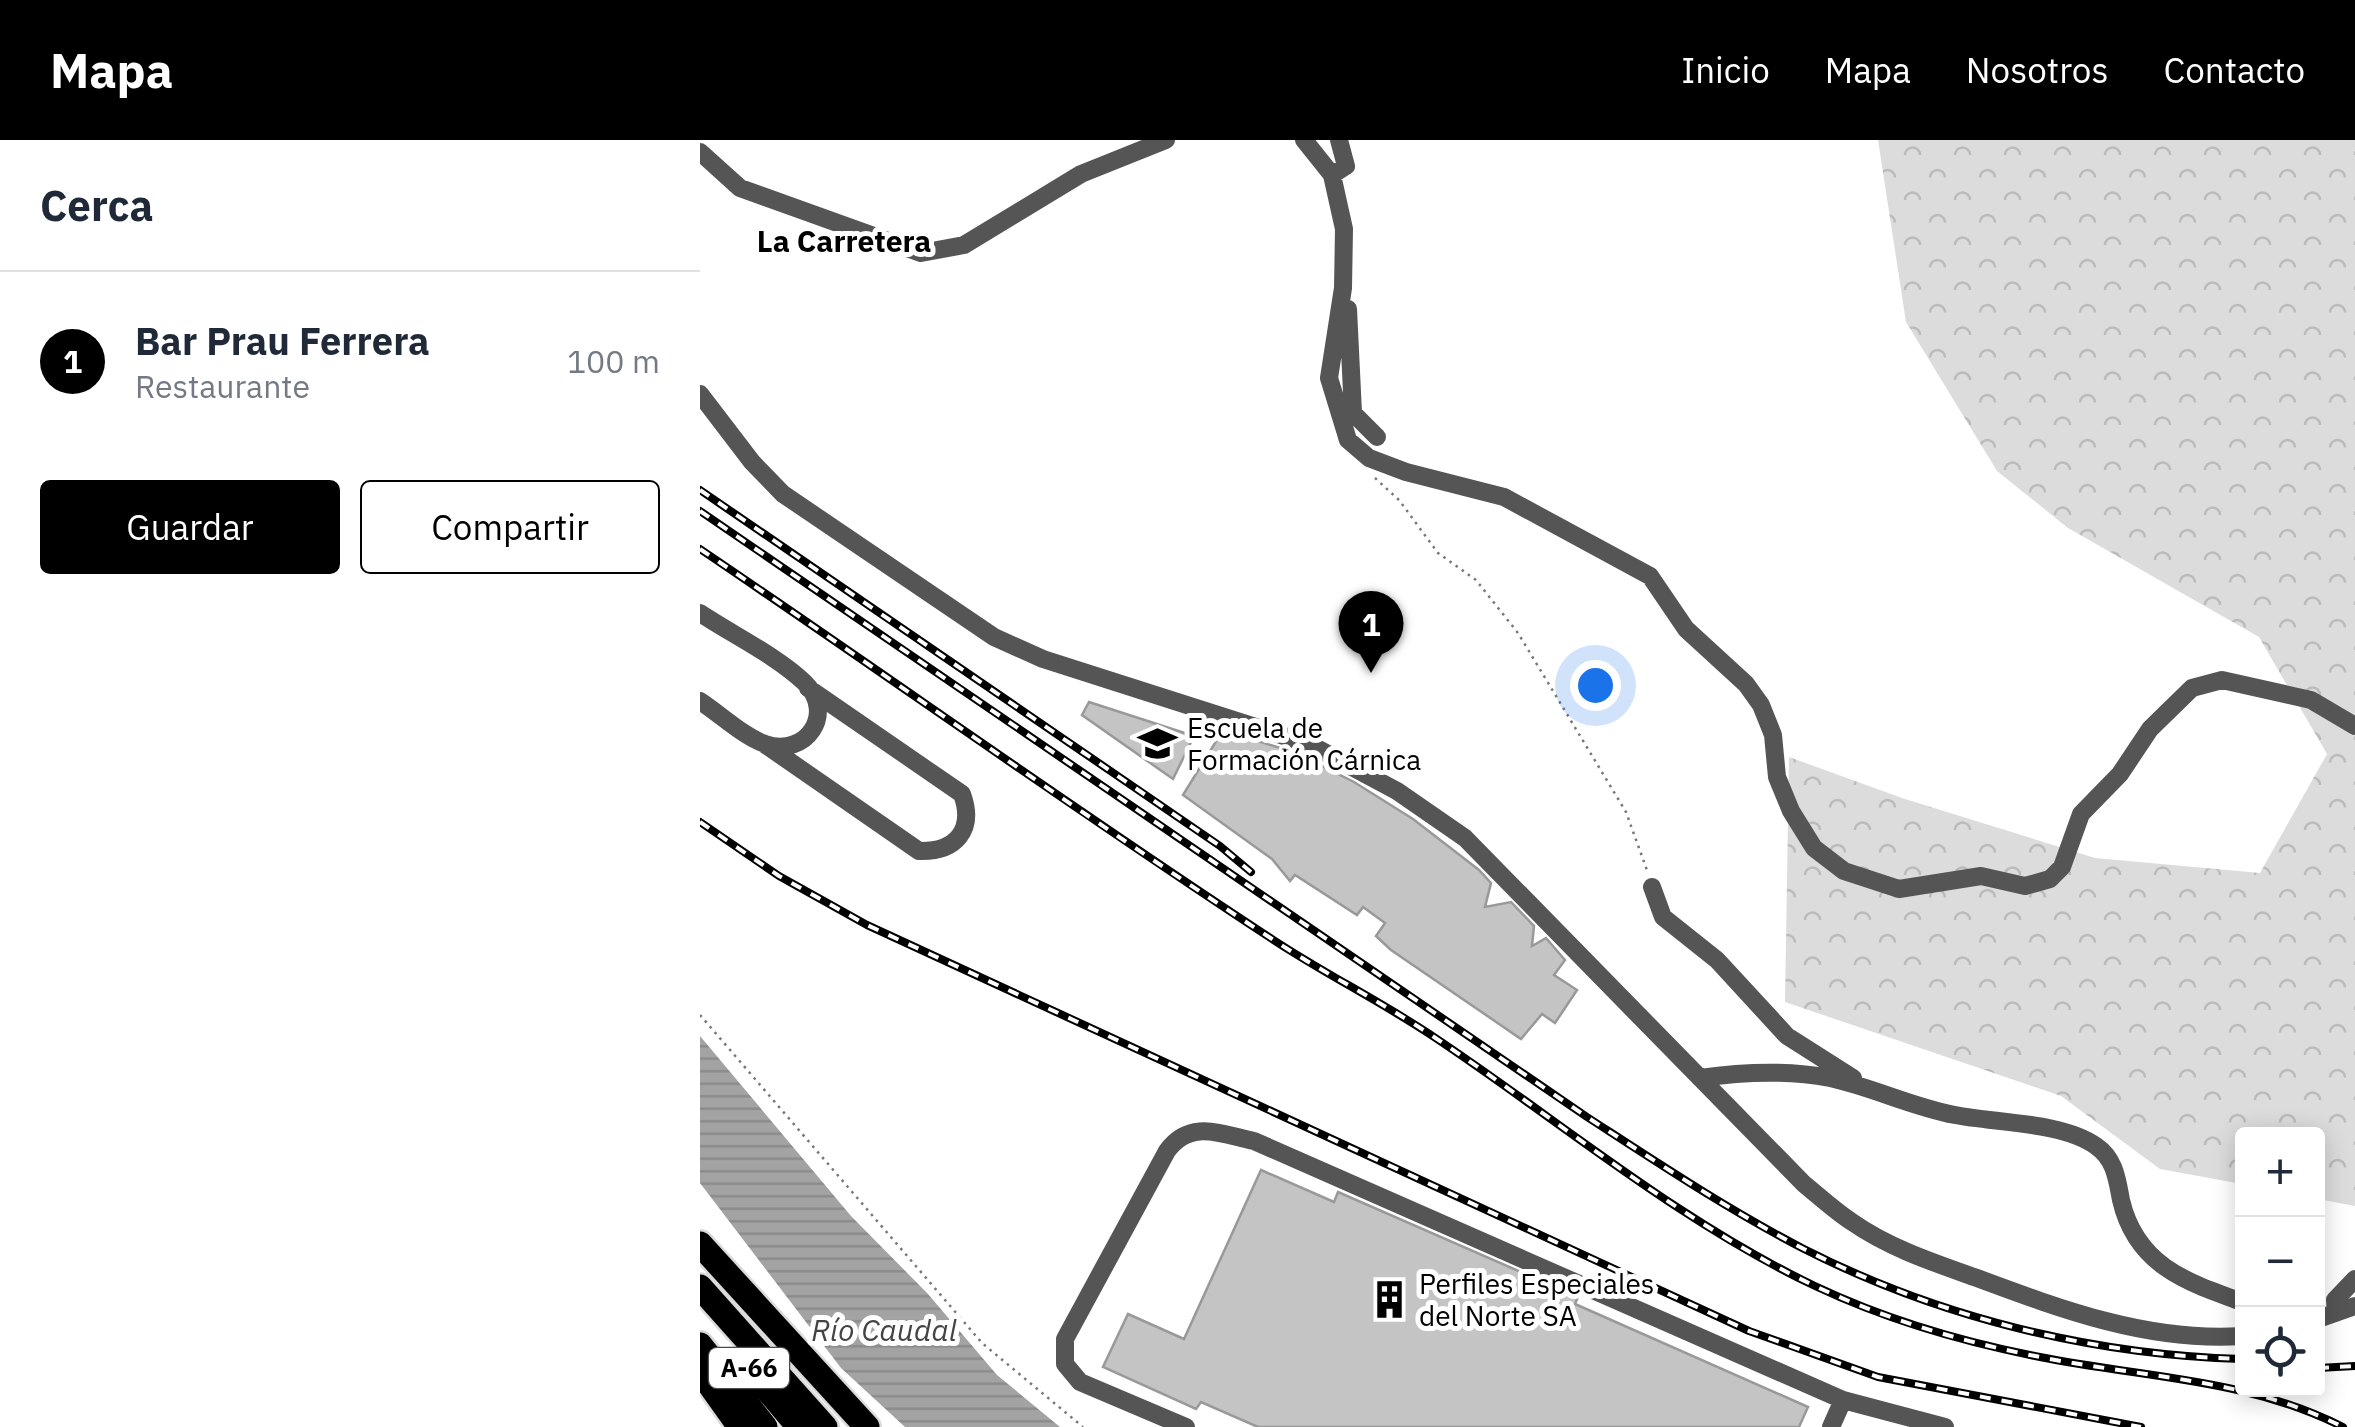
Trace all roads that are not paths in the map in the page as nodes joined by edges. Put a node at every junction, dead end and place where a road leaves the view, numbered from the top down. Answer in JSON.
{"nodes":[{"id":1,"x":1166,"y":140,"type":"edge"},
{"id":2,"x":1304,"y":140,"type":"edge"},
{"id":3,"x":1339,"y":140,"type":"edge"},
{"id":4,"x":700,"y":152,"type":"edge"},
{"id":5,"x":1332,"y":175,"type":"junction"},
{"id":6,"x":1342,"y":294,"type":"junction"},
{"id":7,"x":700,"y":394,"type":"edge"},
{"id":8,"x":1376,"y":436,"type":"dead end"},
{"id":9,"x":700,"y":613,"type":"edge"},
{"id":10,"x":808,"y":688,"type":"junction"},
{"id":11,"x":700,"y":701,"type":"edge"},
{"id":12,"x":2355,"y":726,"type":"edge"},
{"id":13,"x":763,"y":743,"type":"junction"},
{"id":14,"x":1652,"y":887,"type":"road end"},
{"id":15,"x":1700,"y":1078,"type":"junction"},
{"id":16,"x":1874,"y":1092,"type":"junction"},
{"id":17,"x":700,"y":1244,"type":"edge"},
{"id":18,"x":700,"y":1258,"type":"edge"},
{"id":19,"x":2355,"y":1280,"type":"edge"},
{"id":20,"x":700,"y":1287,"type":"edge"},
{"id":21,"x":2235,"y":1299,"type":"edge"},
{"id":22,"x":2355,"y":1306,"type":"edge"},
{"id":23,"x":700,"y":1310,"type":"edge"},
{"id":24,"x":2327,"y":1316,"type":"edge"},
{"id":25,"x":2235,"y":1337,"type":"edge"},
{"id":26,"x":700,"y":1345,"type":"edge"},
{"id":27,"x":700,"y":1370,"type":"edge"},
{"id":28,"x":1843,"y":1400,"type":"junction"},
{"id":29,"x":700,"y":1401,"type":"edge"},
{"id":30,"x":719,"y":1427,"type":"edge"},
{"id":31,"x":740,"y":1427,"type":"edge"},
{"id":32,"x":765,"y":1427,"type":"edge"},
{"id":33,"x":798,"y":1427,"type":"edge"},
{"id":34,"x":825,"y":1427,"type":"edge"},
{"id":35,"x":849,"y":1427,"type":"edge"},
{"id":36,"x":867,"y":1427,"type":"edge"},
{"id":37,"x":1186,"y":1427,"type":"edge"},
{"id":38,"x":1831,"y":1427,"type":"edge"},
{"id":39,"x":1944,"y":1427,"type":"edge"}],
"edges":[{"from":1,"to":4,"type":"street"},
{"from":2,"to":5,"type":"street"},
{"from":3,"to":5,"type":"street"},
{"from":5,"to":6,"type":"street"},
{"from":6,"to":8,"type":"street"},
{"from":6,"to":12,"type":"street"},
{"from":7,"to":15,"type":"street"},
{"from":9,"to":10,"type":"street"},
{"from":10,"to":13,"type":"street"},
{"from":10,"to":13,"type":"street"},
{"from":11,"to":13,"type":"street"},
{"from":14,"to":16,"type":"street"},
{"from":15,"to":16,"type":"street"},
{"from":15,"to":25,"type":"street"},
{"from":16,"to":21,"type":"street"},
{"from":17,"to":36,"type":"highway","number":"A-66"},
{"from":18,"to":35,"type":"highway"},
{"from":19,"to":24,"type":"street"},
{"from":20,"to":34,"type":"highway"},
{"from":22,"to":24,"type":"street"},
{"from":23,"to":33,"type":"highway","number":"A-66"},
{"from":26,"to":32,"type":"highway","number":"A-66"},
{"from":27,"to":31,"type":"highway"},
{"from":28,"to":37,"type":"street"},
{"from":28,"to":38,"type":"street"},
{"from":28,"to":39,"type":"street"},
{"from":29,"to":30,"type":"highway"}]}
